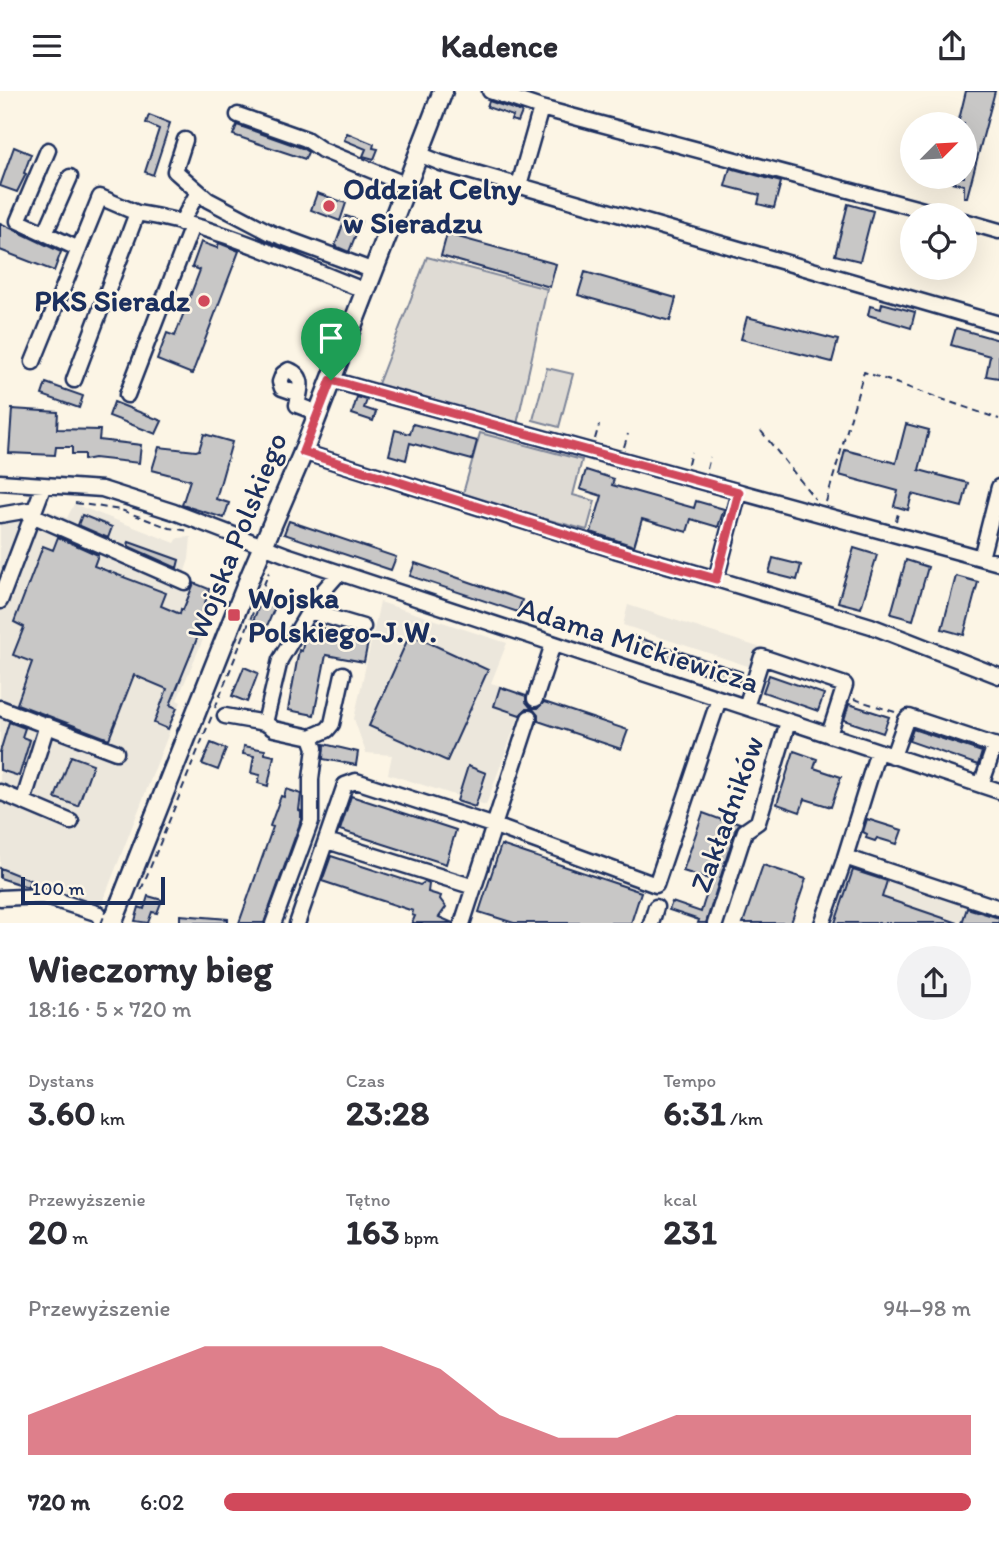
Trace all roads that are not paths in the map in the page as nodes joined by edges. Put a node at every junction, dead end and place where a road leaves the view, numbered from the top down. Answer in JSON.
{"nodes":[{"id":1,"x":443,"y":91,"type":"edge"},
{"id":2,"x":489,"y":91,"type":"edge"},
{"id":3,"x":541,"y":109,"type":"junction"},
{"id":4,"x":238,"y":115,"type":"dead end"},
{"id":5,"x":185,"y":140,"type":"dead end"},
{"id":6,"x":48,"y":150,"type":"dead end"},
{"id":7,"x":419,"y":154,"type":"junction"},
{"id":8,"x":70,"y":177,"type":"dead end"},
{"id":9,"x":407,"y":185,"type":"junction"},
{"id":10,"x":519,"y":185,"type":"junction"},
{"id":11,"x":198,"y":192,"type":"junction"},
{"id":12,"x":900,"y":204,"type":"edge"},
{"id":13,"x":137,"y":213,"type":"junction"},
{"id":14,"x":186,"y":224,"type":"junction"},
{"id":15,"x":977,"y":224,"type":"edge"},
{"id":16,"x":999,"y":230,"type":"edge"},
{"id":17,"x":45,"y":234,"type":"junction"},
{"id":18,"x":296,"y":243,"type":"junction"},
{"id":19,"x":79,"y":249,"type":"junction"},
{"id":20,"x":289,"y":259,"type":"junction"},
{"id":21,"x":374,"y":271,"type":"junction"},
{"id":22,"x":366,"y":291,"type":"junction"},
{"id":23,"x":999,"y":324,"type":"edge"},
{"id":24,"x":33,"y":362,"type":"dead end"},
{"id":25,"x":75,"y":380,"type":"dead end"},
{"id":26,"x":331,"y":380,"type":"junction"},
{"id":27,"x":299,"y":394,"type":"dead end"},
{"id":28,"x":127,"y":395,"type":"dead end"},
{"id":29,"x":318,"y":413,"type":"junction"},
{"id":30,"x":303,"y":452,"type":"junction"},
{"id":31,"x":0,"y":482,"type":"edge"},
{"id":32,"x":44,"y":485,"type":"junction"},
{"id":33,"x":999,"y":487,"type":"edge"},
{"id":34,"x":739,"y":492,"type":"junction"},
{"id":35,"x":34,"y":512,"type":"junction"},
{"id":36,"x":0,"y":515,"type":"edge"},
{"id":37,"x":263,"y":546,"type":"junction"},
{"id":38,"x":981,"y":558,"type":"junction"},
{"id":39,"x":999,"y":562,"type":"edge"},
{"id":40,"x":339,"y":572,"type":"junction"},
{"id":41,"x":716,"y":579,"type":"junction"},
{"id":42,"x":185,"y":582,"type":"dead end"},
{"id":43,"x":0,"y":601,"type":"edge"},
{"id":44,"x":309,"y":611,"type":"junction"},
{"id":45,"x":363,"y":627,"type":"dead end"},
{"id":46,"x":553,"y":644,"type":"junction"},
{"id":47,"x":343,"y":674,"type":"dead end"},
{"id":48,"x":999,"y":676,"type":"edge"},
{"id":49,"x":535,"y":699,"type":"dead end"},
{"id":50,"x":719,"y":699,"type":"junction"},
{"id":51,"x":746,"y":707,"type":"junction"},
{"id":52,"x":0,"y":708,"type":"edge"},
{"id":53,"x":225,"y":716,"type":"dead end"},
{"id":54,"x":529,"y":718,"type":"dead end"},
{"id":55,"x":788,"y":722,"type":"junction"},
{"id":56,"x":265,"y":723,"type":"junction"},
{"id":57,"x":47,"y":725,"type":"junction"},
{"id":58,"x":829,"y":735,"type":"junction"},
{"id":59,"x":311,"y":737,"type":"junction"},
{"id":60,"x":997,"y":746,"type":"edge"},
{"id":61,"x":878,"y":751,"type":"junction"},
{"id":62,"x":116,"y":752,"type":"dead end"},
{"id":63,"x":893,"y":756,"type":"junction"},
{"id":64,"x":981,"y":785,"type":"junction"},
{"id":65,"x":0,"y":792,"type":"edge"},
{"id":66,"x":999,"y":792,"type":"edge"},
{"id":67,"x":23,"y":802,"type":"junction"},
{"id":68,"x":71,"y":822,"type":"dead end"},
{"id":69,"x":495,"y":826,"type":"junction"},
{"id":70,"x":327,"y":841,"type":"junction"},
{"id":71,"x":846,"y":855,"type":"junction"},
{"id":72,"x":474,"y":887,"type":"junction"},
{"id":73,"x":0,"y":898,"type":"edge"},
{"id":74,"x":656,"y":907,"type":"dead end"},
{"id":75,"x":999,"y":908,"type":"edge"},
{"id":76,"x":102,"y":923,"type":"edge"},
{"id":77,"x":113,"y":923,"type":"edge"},
{"id":78,"x":273,"y":923,"type":"edge"},
{"id":79,"x":297,"y":923,"type":"edge"},
{"id":80,"x":462,"y":923,"type":"edge"},
{"id":81,"x":651,"y":923,"type":"edge"},
{"id":82,"x":715,"y":923,"type":"edge"},
{"id":83,"x":822,"y":923,"type":"edge"}],
"edges":[{"from":1,"to":7,"type":"main road","name":"Wojska Polskiego"},
{"from":2,"to":3,"type":"street"},
{"from":3,"to":10,"type":"street"},
{"from":3,"to":12,"type":"street"},
{"from":4,"to":9,"type":"street"},
{"from":5,"to":11,"type":"street"},
{"from":6,"to":17,"type":"street"},
{"from":7,"to":9,"type":"main road","name":"Wojska Polskiego"},
{"from":7,"to":10,"type":"street"},
{"from":8,"to":17,"type":"street"},
{"from":9,"to":21,"type":"main road","name":"Wojska Polskiego"},
{"from":10,"to":23,"type":"street"},
{"from":11,"to":14,"type":"street"},
{"from":11,"to":18,"type":"street"},
{"from":13,"to":14,"type":"street"},
{"from":13,"to":19,"type":"street"},
{"from":13,"to":25,"type":"street"},
{"from":14,"to":20,"type":"street"},
{"from":14,"to":28,"type":"street"},
{"from":15,"to":16,"type":"street"},
{"from":17,"to":19,"type":"street"},
{"from":18,"to":20,"type":"street"},
{"from":18,"to":21,"type":"street"},
{"from":19,"to":24,"type":"street"},
{"from":20,"to":22,"type":"street"},
{"from":21,"to":22,"type":"main road","name":"Wojska Polskiego"},
{"from":22,"to":26,"type":"main road","name":"Wojska Polskiego"},
{"from":26,"to":29,"type":"main road","name":"Wojska Polskiego"},
{"from":26,"to":34,"type":"street"},
{"from":27,"to":29,"type":"street"},
{"from":29,"to":30,"type":"main road","name":"Wojska Polskiego"},
{"from":30,"to":37,"type":"main road","name":"Wojska Polskiego"},
{"from":30,"to":41,"type":"street"},
{"from":31,"to":32,"type":"street","name":"Adama Mickiewicza"},
{"from":32,"to":35,"type":"street"},
{"from":32,"to":37,"type":"street","name":"Adama Mickiewicza"},
{"from":33,"to":38,"type":"street"},
{"from":34,"to":38,"type":"street"},
{"from":34,"to":41,"type":"street"},
{"from":35,"to":36,"type":"street"},
{"from":35,"to":42,"type":"street"},
{"from":35,"to":43,"type":"street"},
{"from":37,"to":40,"type":"street","name":"Adama Mickiewicza"},
{"from":37,"to":77,"type":"main road","name":"Wojska Polskiego"},
{"from":38,"to":39,"type":"street"},
{"from":40,"to":44,"type":"street"},
{"from":40,"to":46,"type":"street","name":"Adama Mickiewicza"},
{"from":41,"to":48,"type":"street"},
{"from":44,"to":45,"type":"street"},
{"from":44,"to":56,"type":"street"},
{"from":46,"to":49,"type":"street"},
{"from":46,"to":50,"type":"street","name":"Adama Mickiewicza"},
{"from":47,"to":59,"type":"street"},
{"from":50,"to":51,"type":"street","name":"Adama Mickiewicza"},
{"from":50,"to":69,"type":"street"},
{"from":51,"to":55,"type":"street","name":"Adama Mickiewicza"},
{"from":51,"to":58,"type":"street"},
{"from":52,"to":57,"type":"street"},
{"from":53,"to":56,"type":"street"},
{"from":54,"to":69,"type":"street"},
{"from":55,"to":58,"type":"street","name":"Adama Mickiewicza"},
{"from":55,"to":82,"type":"street","name":"Zakładników"},
{"from":56,"to":59,"type":"street"},
{"from":57,"to":62,"type":"street"},
{"from":57,"to":67,"type":"street"},
{"from":58,"to":61,"type":"street","name":"Adama Mickiewicza"},
{"from":59,"to":78,"type":"street"},
{"from":60,"to":63,"type":"street"},
{"from":60,"to":64,"type":"street"},
{"from":61,"to":63,"type":"street","name":"Adama Mickiewicza"},
{"from":61,"to":71,"type":"street"},
{"from":63,"to":64,"type":"street","name":"Adama Mickiewicza"},
{"from":64,"to":66,"type":"street","name":"Adama Mickiewicza"},
{"from":65,"to":67,"type":"street"},
{"from":67,"to":68,"type":"street"},
{"from":69,"to":70,"type":"street"},
{"from":69,"to":72,"type":"street"},
{"from":70,"to":72,"type":"street"},
{"from":70,"to":79,"type":"street"},
{"from":71,"to":75,"type":"street"},
{"from":71,"to":83,"type":"street"},
{"from":72,"to":80,"type":"street"},
{"from":73,"to":76,"type":"street"},
{"from":74,"to":81,"type":"street"}]}
